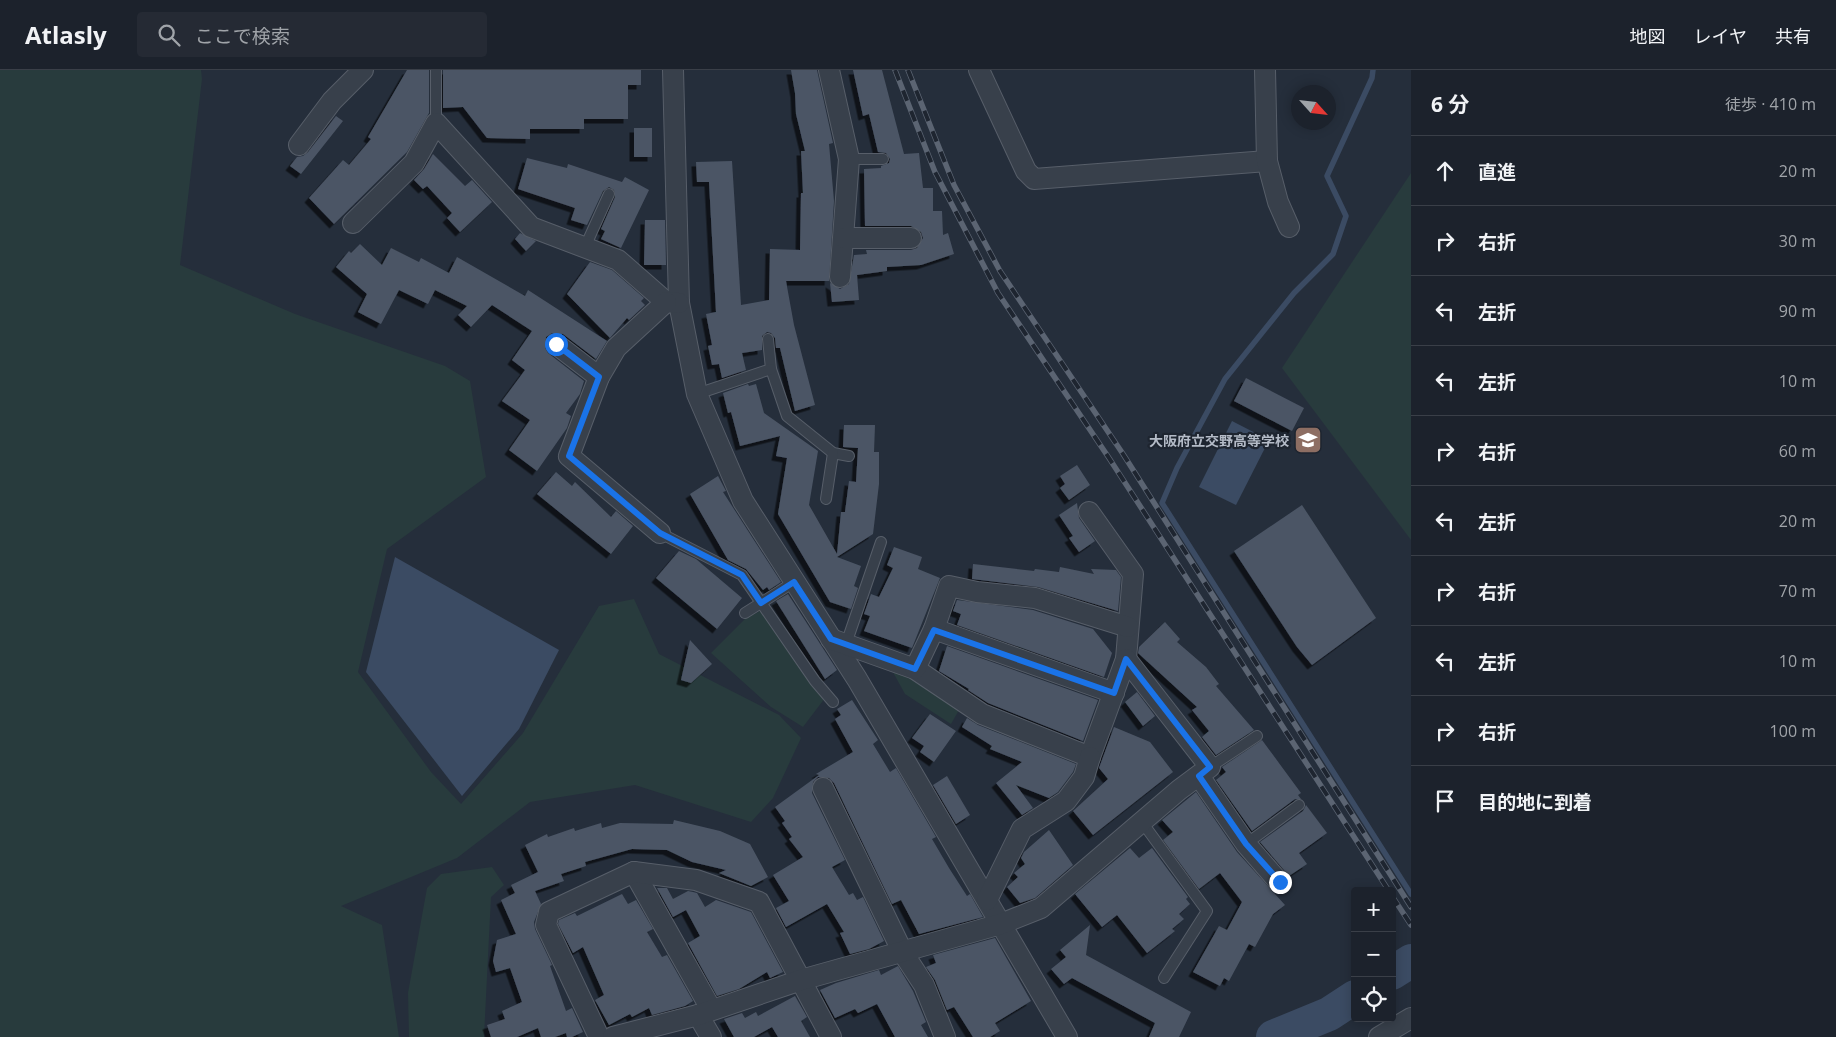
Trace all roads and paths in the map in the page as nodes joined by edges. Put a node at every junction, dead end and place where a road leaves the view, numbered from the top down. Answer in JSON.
{"nodes":[{"id":1,"x":363,"y":70,"type":"edge"},
{"id":2,"x":436,"y":70,"type":"edge"},
{"id":3,"x":673,"y":70,"type":"edge"},
{"id":4,"x":829,"y":70,"type":"edge"},
{"id":5,"x":979,"y":70,"type":"edge"},
{"id":6,"x":1266,"y":70,"type":"edge"},
{"id":7,"x":436,"y":123,"type":"junction"},
{"id":8,"x":299,"y":145,"type":"dead end"},
{"id":9,"x":849,"y":159,"type":"junction"},
{"id":10,"x":882,"y":159,"type":"dead end"},
{"id":11,"x":1267,"y":161,"type":"junction"},
{"id":12,"x":609,"y":194,"type":"dead end"},
{"id":13,"x":353,"y":223,"type":"dead end"},
{"id":14,"x":1289,"y":227,"type":"dead end"},
{"id":15,"x":844,"y":238,"type":"junction"},
{"id":16,"x":911,"y":238,"type":"dead end"},
{"id":17,"x":585,"y":247,"type":"junction"},
{"id":18,"x":840,"y":277,"type":"dead end"},
{"id":19,"x":672,"y":303,"type":"junction"},
{"id":20,"x":768,"y":339,"type":"dead end"},
{"id":21,"x":556,"y":344,"type":"dead end"},
{"id":22,"x":771,"y":369,"type":"junction"},
{"id":23,"x":599,"y":377,"type":"junction"},
{"id":24,"x":697,"y":394,"type":"junction"},
{"id":25,"x":833,"y":453,"type":"junction"},
{"id":26,"x":849,"y":456,"type":"dead end"},
{"id":27,"x":826,"y":498,"type":"dead end"},
{"id":28,"x":1089,"y":512,"type":"dead end"},
{"id":29,"x":660,"y":533,"type":"joint"},
{"id":30,"x":881,"y":542,"type":"dead end"},
{"id":31,"x":794,"y":582,"type":"junction"},
{"id":32,"x":761,"y":603,"type":"junction"},
{"id":33,"x":745,"y":613,"type":"dead end"},
{"id":34,"x":1128,"y":627,"type":"junction"},
{"id":35,"x":934,"y":630,"type":"junction"},
{"id":36,"x":838,"y":641,"type":"junction"},
{"id":37,"x":1126,"y":659,"type":"junction"},
{"id":38,"x":915,"y":669,"type":"junction"},
{"id":39,"x":1114,"y":693,"type":"junction"},
{"id":40,"x":833,"y":702,"type":"dead end"},
{"id":41,"x":1256,"y":736,"type":"dead end"},
{"id":42,"x":1090,"y":757,"type":"junction"},
{"id":43,"x":1205,"y":772,"type":"junction"},
{"id":44,"x":823,"y":788,"type":"dead end"},
{"id":45,"x":1299,"y":805,"type":"dead end"},
{"id":46,"x":1142,"y":822,"type":"junction"},
{"id":47,"x":1246,"y":844,"type":"junction"},
{"id":48,"x":634,"y":872,"type":"junction"},
{"id":49,"x":1280,"y":882,"type":"dead end"},
{"id":50,"x":987,"y":900,"type":"junction"},
{"id":51,"x":1001,"y":924,"type":"junction"},
{"id":52,"x":903,"y":953,"type":"junction"},
{"id":53,"x":1164,"y":978,"type":"dead end"},
{"id":54,"x":801,"y":980,"type":"junction"},
{"id":55,"x":704,"y":1012,"type":"junction"},
{"id":56,"x":1411,"y":1018,"type":"edge"},
{"id":57,"x":599,"y":1037,"type":"edge"},
{"id":58,"x":613,"y":1037,"type":"edge"},
{"id":59,"x":711,"y":1037,"type":"edge"},
{"id":60,"x":831,"y":1037,"type":"edge"},
{"id":61,"x":944,"y":1037,"type":"edge"},
{"id":62,"x":1067,"y":1037,"type":"edge"},
{"id":63,"x":1379,"y":1037,"type":"edge"}],
"edges":[{"from":1,"to":8,"type":"street"},
{"from":2,"to":7,"type":"lane"},
{"from":3,"to":19,"type":"street"},
{"from":4,"to":9,"type":"street"},
{"from":5,"to":11,"type":"street"},
{"from":6,"to":11,"type":"street"},
{"from":7,"to":13,"type":"street"},
{"from":7,"to":17,"type":"street"},
{"from":9,"to":10,"type":"lane"},
{"from":9,"to":15,"type":"street"},
{"from":11,"to":14,"type":"street"},
{"from":12,"to":17,"type":"lane"},
{"from":15,"to":16,"type":"street"},
{"from":15,"to":18,"type":"street"},
{"from":17,"to":19,"type":"street"},
{"from":19,"to":23,"type":"street"},
{"from":19,"to":24,"type":"street"},
{"from":20,"to":22,"type":"lane"},
{"from":21,"to":23,"type":"street"},
{"from":22,"to":24,"type":"lane"},
{"from":22,"to":25,"type":"lane"},
{"from":23,"to":29,"type":"street"},
{"from":24,"to":31,"type":"street"},
{"from":25,"to":26,"type":"lane"},
{"from":25,"to":27,"type":"lane"},
{"from":28,"to":34,"type":"street"},
{"from":29,"to":32,"type":"lane"},
{"from":30,"to":36,"type":"lane"},
{"from":31,"to":32,"type":"lane"},
{"from":31,"to":36,"type":"street"},
{"from":32,"to":33,"type":"lane"},
{"from":32,"to":40,"type":"lane"},
{"from":34,"to":35,"type":"street"},
{"from":34,"to":37,"type":"street"},
{"from":35,"to":38,"type":"street"},
{"from":35,"to":39,"type":"street"},
{"from":36,"to":38,"type":"street"},
{"from":36,"to":50,"type":"street"},
{"from":37,"to":39,"type":"street"},
{"from":37,"to":43,"type":"street"},
{"from":38,"to":42,"type":"street"},
{"from":39,"to":42,"type":"street"},
{"from":41,"to":43,"type":"lane"},
{"from":42,"to":50,"type":"street"},
{"from":43,"to":46,"type":"street"},
{"from":43,"to":47,"type":"street"},
{"from":44,"to":52,"type":"street"},
{"from":45,"to":47,"type":"lane"},
{"from":46,"to":51,"type":"street"},
{"from":46,"to":53,"type":"lane"},
{"from":47,"to":49,"type":"street"},
{"from":48,"to":54,"type":"street"},
{"from":48,"to":55,"type":"street"},
{"from":48,"to":57,"type":"street"},
{"from":50,"to":51,"type":"street"},
{"from":51,"to":52,"type":"street"},
{"from":51,"to":62,"type":"street"},
{"from":52,"to":54,"type":"street"},
{"from":52,"to":61,"type":"street"},
{"from":54,"to":55,"type":"street"},
{"from":54,"to":60,"type":"street"},
{"from":55,"to":58,"type":"street"},
{"from":55,"to":59,"type":"street"},
{"from":56,"to":63,"type":"street"}]}
